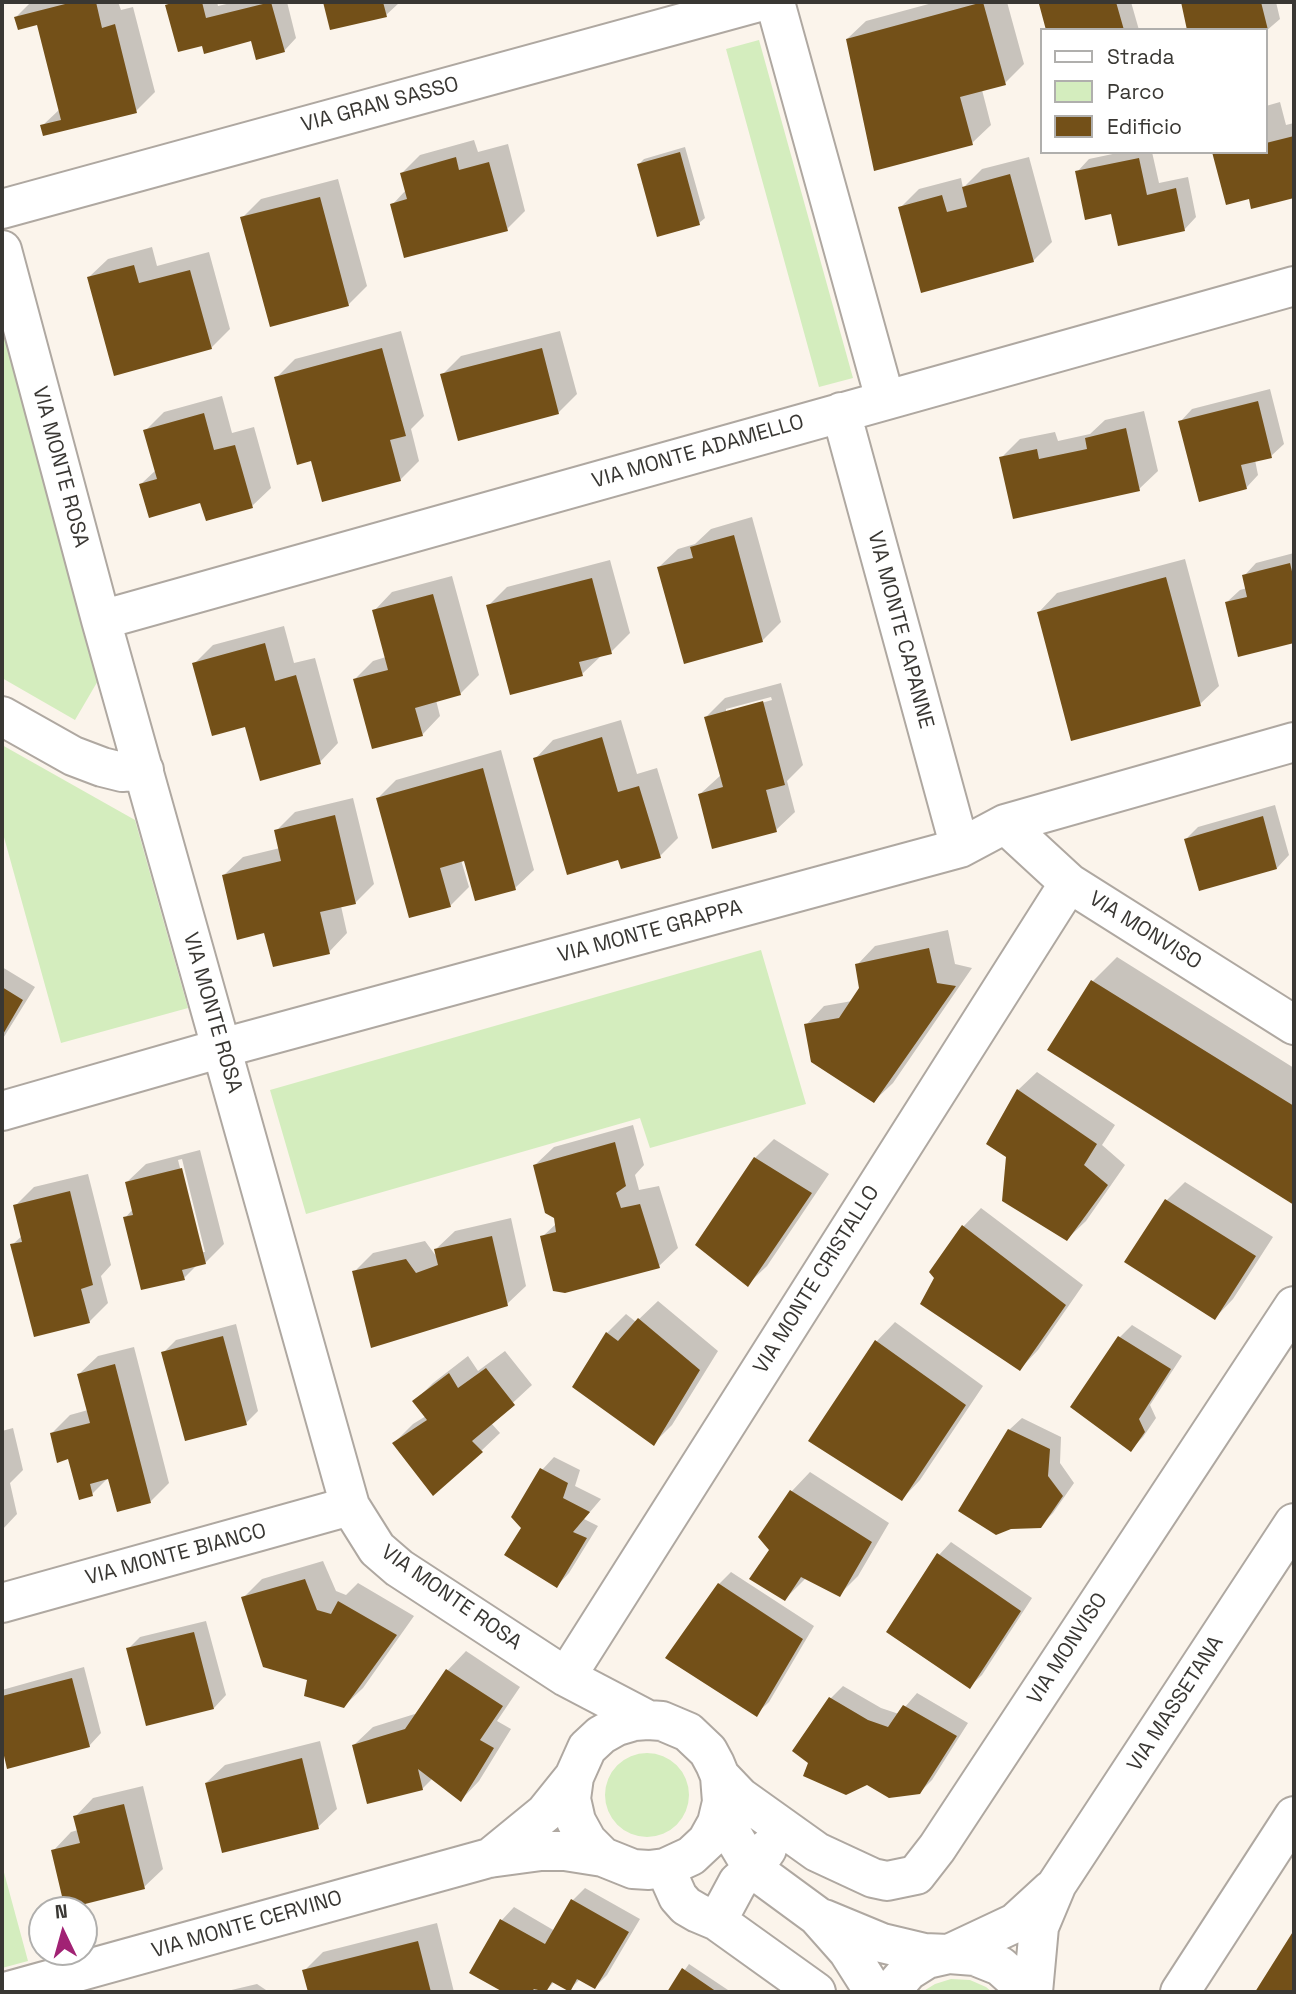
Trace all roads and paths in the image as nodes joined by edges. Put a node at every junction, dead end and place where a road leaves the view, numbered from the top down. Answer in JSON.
{"nodes":[{"id":1,"x":775,"y":2,"type":"edge"},
{"id":2,"x":738,"y":5,"type":"edge"},
{"id":3,"x":2,"y":209,"type":"edge"},
{"id":4,"x":2,"y":250,"type":"edge"},
{"id":5,"x":1294,"y":286,"type":"edge"},
{"id":6,"x":885,"y":400,"type":"junction"},
{"id":7,"x":841,"y":412,"type":"junction"},
{"id":8,"x":101,"y":620,"type":"junction"},
{"id":9,"x":2,"y":716,"type":"edge"},
{"id":10,"x":1294,"y":741,"type":"edge"},
{"id":11,"x":145,"y":770,"type":"junction"},
{"id":12,"x":1005,"y":824,"type":"junction"},
{"id":13,"x":960,"y":848,"type":"junction"},
{"id":14,"x":1069,"y":883,"type":"junction"},
{"id":15,"x":1294,"y":1025,"type":"edge"},
{"id":16,"x":222,"y":1048,"type":"junction"},
{"id":17,"x":2,"y":1111,"type":"edge"},
{"id":18,"x":1294,"y":1306,"type":"edge"},
{"id":19,"x":350,"y":1506,"type":"junction"},
{"id":20,"x":1294,"y":1523,"type":"edge"},
{"id":21,"x":2,"y":1603,"type":"edge"},
{"id":22,"x":566,"y":1677,"type":"junction"},
{"id":23,"x":648,"y":1720,"type":"junction"},
{"id":24,"x":581,"y":1763,"type":"junction"},
{"id":25,"x":721,"y":1789,"type":"junction"},
{"id":26,"x":1294,"y":1816,"type":"edge"},
{"id":27,"x":789,"y":1834,"type":"junction"},
{"id":28,"x":603,"y":1857,"type":"junction"},
{"id":29,"x":489,"y":1858,"type":"junction"},
{"id":30,"x":678,"y":1862,"type":"junction"},
{"id":31,"x":753,"y":1869,"type":"junction"},
{"id":32,"x":1057,"y":1884,"type":"junction"},
{"id":33,"x":817,"y":1916,"type":"junction"},
{"id":34,"x":717,"y":1921,"type":"junction"},
{"id":35,"x":949,"y":1954,"type":"junction"},
{"id":36,"x":5,"y":1992,"type":"edge"},
{"id":37,"x":816,"y":1992,"type":"edge"},
{"id":38,"x":874,"y":1992,"type":"edge"},
{"id":39,"x":890,"y":1992,"type":"edge"},
{"id":40,"x":1024,"y":1992,"type":"edge"},
{"id":41,"x":1033,"y":1992,"type":"edge"},
{"id":42,"x":1180,"y":1992,"type":"edge"}],
"edges":[{"from":1,"to":6,"type":"street"},
{"from":2,"to":3,"type":"street","name":"VIA GRAN SASSO"},
{"from":4,"to":8,"type":"street","name":"VIA MONTE ROSA"},
{"from":5,"to":6,"type":"street","name":"VIA MONTE ADAMELLO"},
{"from":6,"to":7,"type":"street","name":"VIA MONTE ADAMELLO"},
{"from":7,"to":8,"type":"street","name":"VIA MONTE ADAMELLO"},
{"from":7,"to":13,"type":"street","name":"VIA MONTE CAPANNE"},
{"from":8,"to":11,"type":"street","name":"VIA MONTE ROSA"},
{"from":9,"to":11,"type":"street"},
{"from":10,"to":12,"type":"street","name":"VIA MONTE GRAPPA"},
{"from":11,"to":16,"type":"street","name":"VIA MONTE ROSA"},
{"from":12,"to":13,"type":"street","name":"VIA MONTE GRAPPA"},
{"from":12,"to":14,"type":"street","name":"VIA MONVISO"},
{"from":13,"to":16,"type":"street","name":"VIA MONTE GRAPPA"},
{"from":14,"to":15,"type":"street","name":"VIA MONVISO"},
{"from":14,"to":22,"type":"street","name":"VIA MONTE CRISTALLO"},
{"from":16,"to":17,"type":"street","name":"VIA MONTE GRAPPA"},
{"from":16,"to":19,"type":"street","name":"VIA MONTE ROSA"},
{"from":18,"to":27,"type":"street","name":"VIA MONVISO"},
{"from":19,"to":21,"type":"street","name":"VIA MONTE BIANCO"},
{"from":19,"to":22,"type":"street","name":"VIA MONTE ROSA"},
{"from":20,"to":32,"type":"street","name":"VIA MASSETANA"},
{"from":22,"to":23,"type":"street","name":"VIA MONTE ROSA"},
{"from":22,"to":24,"type":"street"},
{"from":23,"to":24,"type":"street","name":"VIA MONTE ROSA"},
{"from":23,"to":25,"type":"street","name":"VIA MONTE ROSA"},
{"from":24,"to":28,"type":"street"},
{"from":24,"to":29,"type":"street","name":"VIA MONTE CERVINO"},
{"from":25,"to":27,"type":"street","name":"VIA MONVISO"},
{"from":25,"to":30,"type":"street"},
{"from":25,"to":31,"type":"street","name":"VIA MONTE ROSA"},
{"from":26,"to":42,"type":"street"},
{"from":27,"to":31,"type":"street"},
{"from":28,"to":29,"type":"street","name":"VIA MONTE CERVINO"},
{"from":28,"to":30,"type":"street","name":"VIA MONTE ROSA"},
{"from":29,"to":36,"type":"street","name":"VIA MONTE CERVINO"},
{"from":30,"to":31,"type":"street","name":"VIA MONTE ROSA"},
{"from":30,"to":34,"type":"street"},
{"from":31,"to":33,"type":"street","name":"VIA MONTE ROSA"},
{"from":31,"to":34,"type":"street"},
{"from":32,"to":35,"type":"street","name":"VIA MASSETANA"},
{"from":32,"to":41,"type":"street","name":"VIA MASSETANA"},
{"from":33,"to":35,"type":"street","name":"VIA MONTE ROSA"},
{"from":33,"to":38,"type":"street","name":"VIA MONTE ROSA"},
{"from":34,"to":37,"type":"street"},
{"from":35,"to":39,"type":"street","name":"VIA MASSETANA"},
{"from":35,"to":40,"type":"street","name":"VIA MASSETANA"}]}
